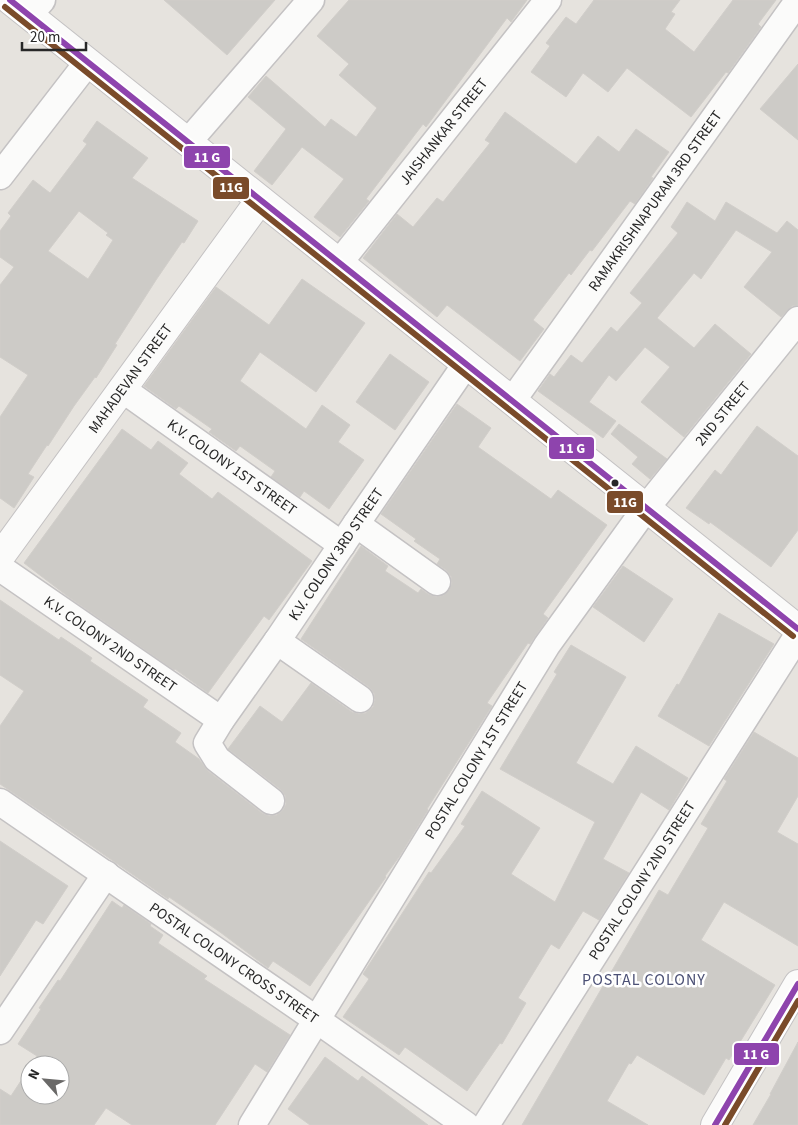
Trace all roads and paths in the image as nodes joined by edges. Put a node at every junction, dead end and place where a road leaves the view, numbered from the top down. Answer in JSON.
{"nodes":[{"id":1,"x":311,"y":0,"type":"edge"},
{"id":2,"x":548,"y":0,"type":"edge"},
{"id":3,"x":798,"y":1,"type":"edge"},
{"id":4,"x":27,"y":5,"type":"edge"},
{"id":5,"x":88,"y":62,"type":"junction"},
{"id":6,"x":188,"y":142,"type":"junction"},
{"id":7,"x":0,"y":176,"type":"edge"},
{"id":8,"x":260,"y":200,"type":"junction"},
{"id":9,"x":339,"y":263,"type":"junction"},
{"id":10,"x":798,"y":320,"type":"edge"},
{"id":11,"x":466,"y":364,"type":"junction"},
{"id":12,"x":122,"y":389,"type":"junction"},
{"id":13,"x":512,"y":401,"type":"junction"},
{"id":14,"x":646,"y":508,"type":"junction"},
{"id":15,"x":349,"y":534,"type":"junction"},
{"id":16,"x":0,"y":557,"type":"edge"},
{"id":17,"x":0,"y":568,"type":"edge"},
{"id":18,"x":437,"y":582,"type":"dead end"},
{"id":19,"x":798,"y":630,"type":"edge"},
{"id":20,"x":798,"y":635,"type":"edge"},
{"id":21,"x":277,"y":641,"type":"junction"},
{"id":22,"x":360,"y":699,"type":"dead end"},
{"id":23,"x":221,"y":720,"type":"junction"},
{"id":24,"x":271,"y":801,"type":"dead end"},
{"id":25,"x":0,"y":802,"type":"edge"},
{"id":26,"x":106,"y":874,"type":"junction"},
{"id":27,"x":798,"y":984,"type":"edge"},
{"id":28,"x":317,"y":1020,"type":"junction"},
{"id":29,"x":0,"y":1031,"type":"edge"},
{"id":30,"x":252,"y":1125,"type":"edge"},
{"id":31,"x":466,"y":1125,"type":"edge"},
{"id":32,"x":486,"y":1125,"type":"edge"},
{"id":33,"x":715,"y":1125,"type":"edge"}],
"edges":[{"from":1,"to":6,"type":"street"},
{"from":2,"to":9,"type":"street","name":"JAISHANKAR STREET"},
{"from":3,"to":13,"type":"street","name":"RAMAKRISHNAPURAM 3RD STREET"},
{"from":4,"to":5,"type":"main road"},
{"from":5,"to":6,"type":"main road"},
{"from":5,"to":7,"type":"street"},
{"from":6,"to":8,"type":"main road"},
{"from":8,"to":9,"type":"main road"},
{"from":8,"to":12,"type":"main road","name":"MAHADEVAN STREET"},
{"from":9,"to":11,"type":"main road"},
{"from":10,"to":14,"type":"street","name":"2ND STREET"},
{"from":11,"to":13,"type":"main road"},
{"from":11,"to":15,"type":"street","name":"K.V. COLONY 3RD STREET"},
{"from":12,"to":15,"type":"street","name":"K.V. COLONY 1ST STREET"},
{"from":12,"to":16,"type":"main road","name":"MAHADEVAN STREET"},
{"from":13,"to":14,"type":"main road"},
{"from":14,"to":19,"type":"main road"},
{"from":14,"to":28,"type":"street","name":"POSTAL COLONY 1ST STREET"},
{"from":15,"to":18,"type":"street","name":"K.V. COLONY 1ST STREET"},
{"from":15,"to":21,"type":"street","name":"K.V. COLONY 3RD STREET"},
{"from":17,"to":23,"type":"street","name":"K.V. COLONY 2ND STREET"},
{"from":20,"to":32,"type":"street","name":"POSTAL COLONY 2ND STREET"},
{"from":21,"to":22,"type":"street"},
{"from":21,"to":23,"type":"street","name":"K.V. COLONY 3RD STREET"},
{"from":23,"to":24,"type":"street","name":"K.V. COLONY 3RD STREET"},
{"from":25,"to":26,"type":"street","name":"POSTAL COLONY CROSS STREET"},
{"from":26,"to":28,"type":"street","name":"POSTAL COLONY CROSS STREET"},
{"from":26,"to":29,"type":"street"},
{"from":27,"to":33,"type":"main road"},
{"from":28,"to":30,"type":"street","name":"POSTAL COLONY 1ST STREET"},
{"from":28,"to":31,"type":"street","name":"POSTAL COLONY CROSS STREET"}]}
